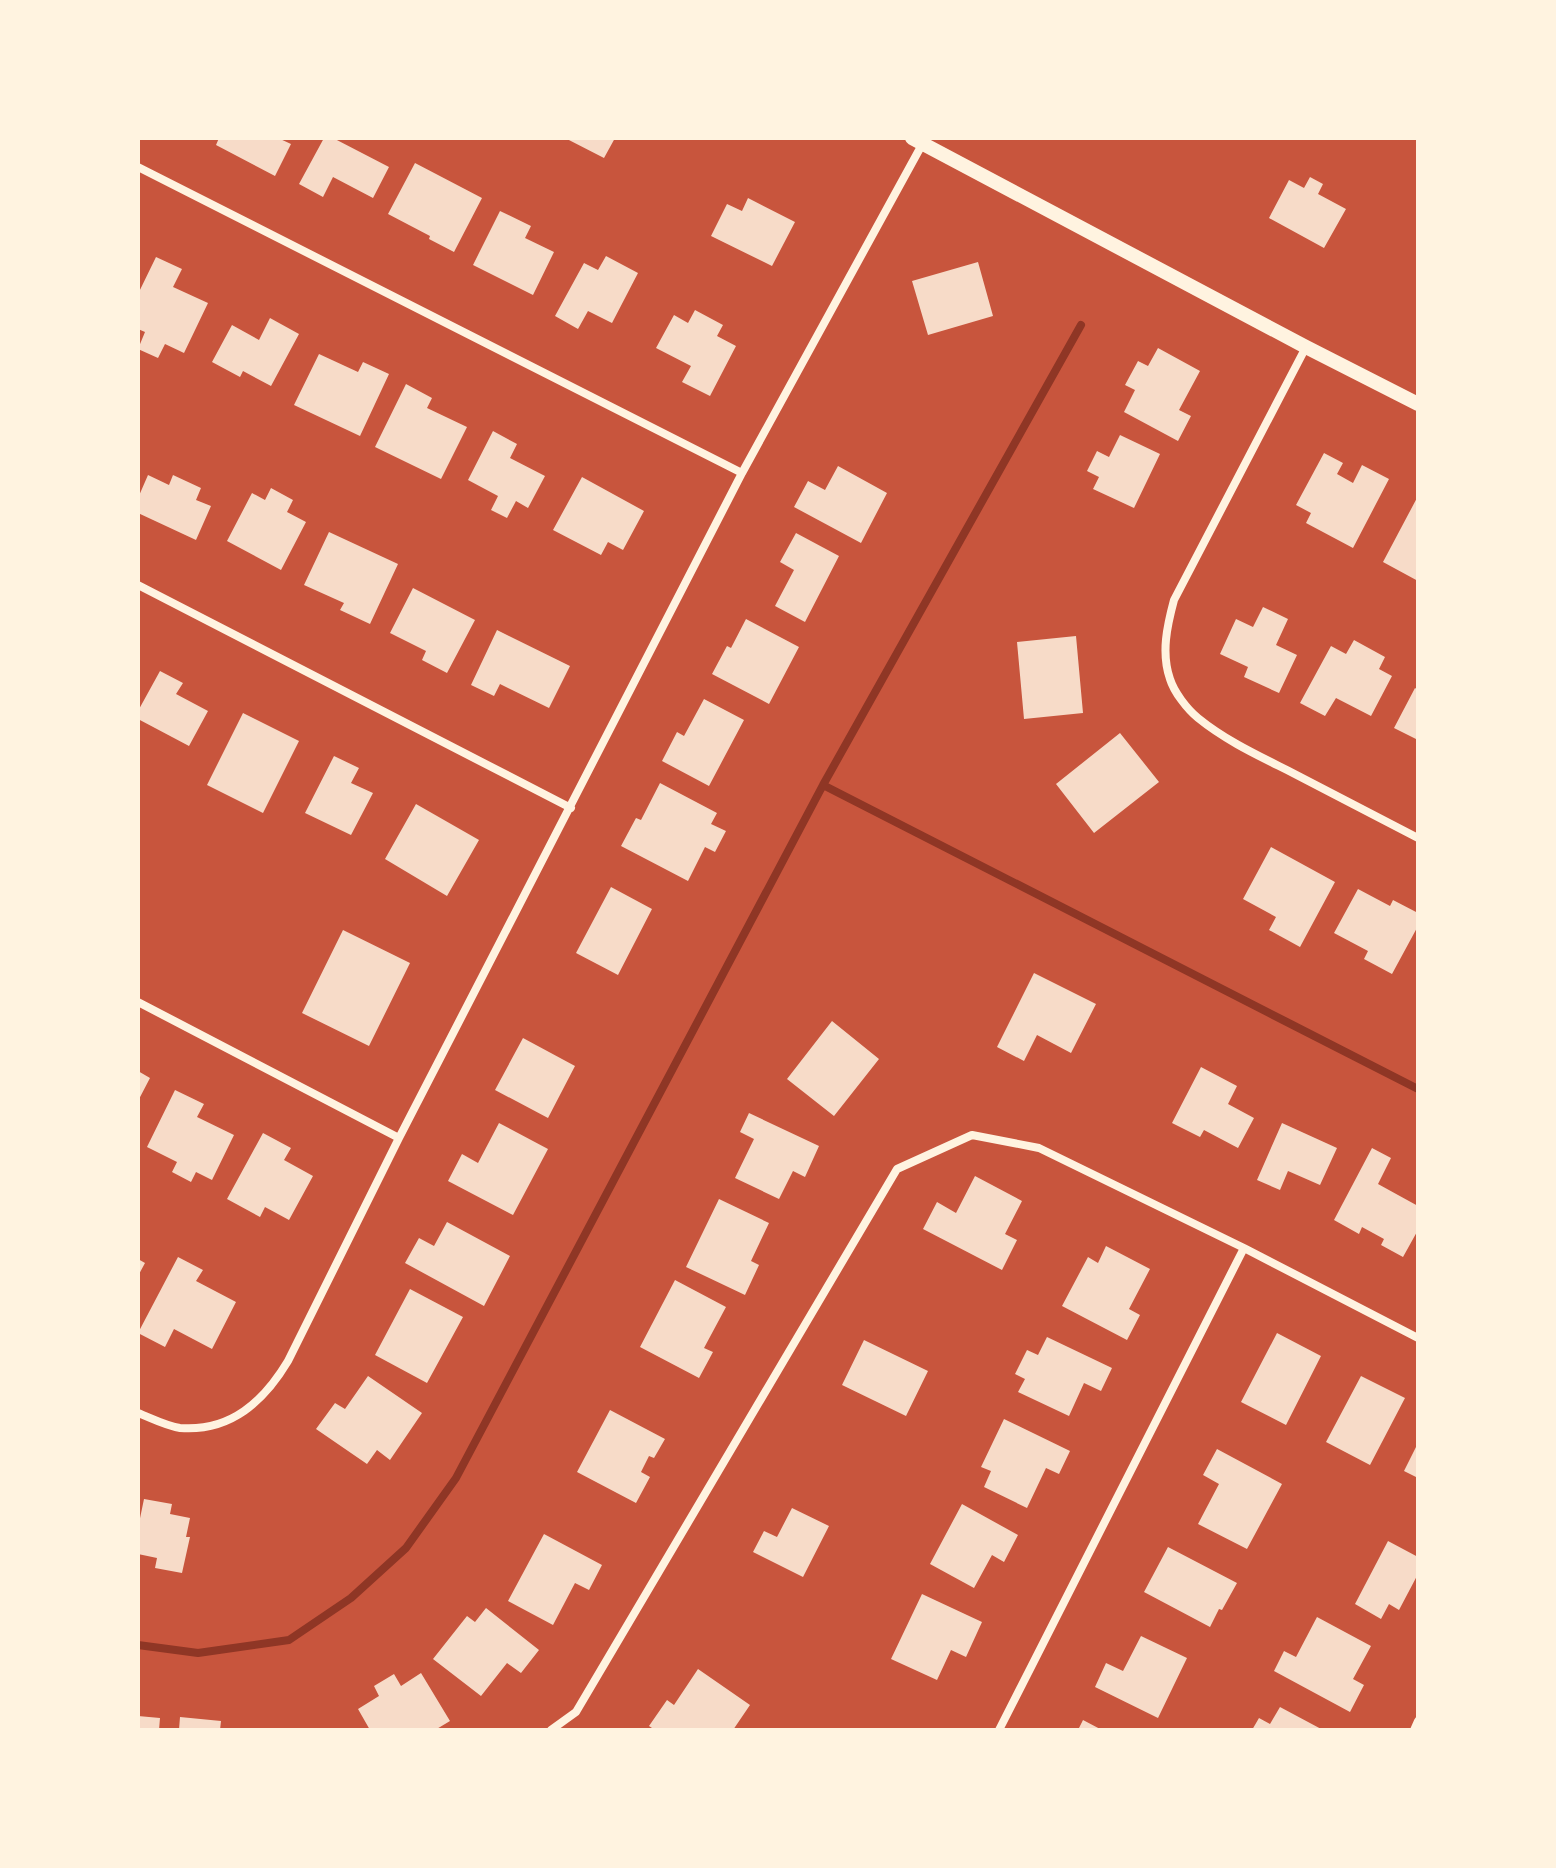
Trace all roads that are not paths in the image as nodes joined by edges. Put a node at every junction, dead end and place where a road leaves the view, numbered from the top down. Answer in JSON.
{"nodes":[{"id":1,"x":920,"y":140,"type":"edge"},
{"id":2,"x":138,"y":167,"type":"edge"},
{"id":3,"x":1306,"y":347,"type":"junction"},
{"id":4,"x":1418,"y":404,"type":"edge"},
{"id":5,"x":742,"y":473,"type":"junction"},
{"id":6,"x":138,"y":585,"type":"edge"},
{"id":7,"x":571,"y":808,"type":"junction"},
{"id":8,"x":1418,"y":838,"type":"edge"},
{"id":9,"x":138,"y":1002,"type":"edge"},
{"id":10,"x":399,"y":1138,"type":"junction"},
{"id":11,"x":1244,"y":1248,"type":"junction"},
{"id":12,"x":1418,"y":1338,"type":"edge"},
{"id":13,"x":138,"y":1413,"type":"edge"},
{"id":14,"x":1418,"y":1721,"type":"edge"},
{"id":15,"x":551,"y":1730,"type":"edge"},
{"id":16,"x":999,"y":1730,"type":"edge"},
{"id":17,"x":1414,"y":1730,"type":"edge"}],
"edges":[{"from":1,"to":3,"type":"street"},
{"from":1,"to":5,"type":"street"},
{"from":2,"to":5,"type":"street"},
{"from":3,"to":4,"type":"street"},
{"from":3,"to":8,"type":"street"},
{"from":5,"to":7,"type":"street"},
{"from":6,"to":7,"type":"street"},
{"from":7,"to":10,"type":"street"},
{"from":9,"to":10,"type":"street"},
{"from":10,"to":13,"type":"street"},
{"from":11,"to":12,"type":"street"},
{"from":11,"to":15,"type":"street"},
{"from":11,"to":16,"type":"street"},
{"from":14,"to":17,"type":"street"}]}
